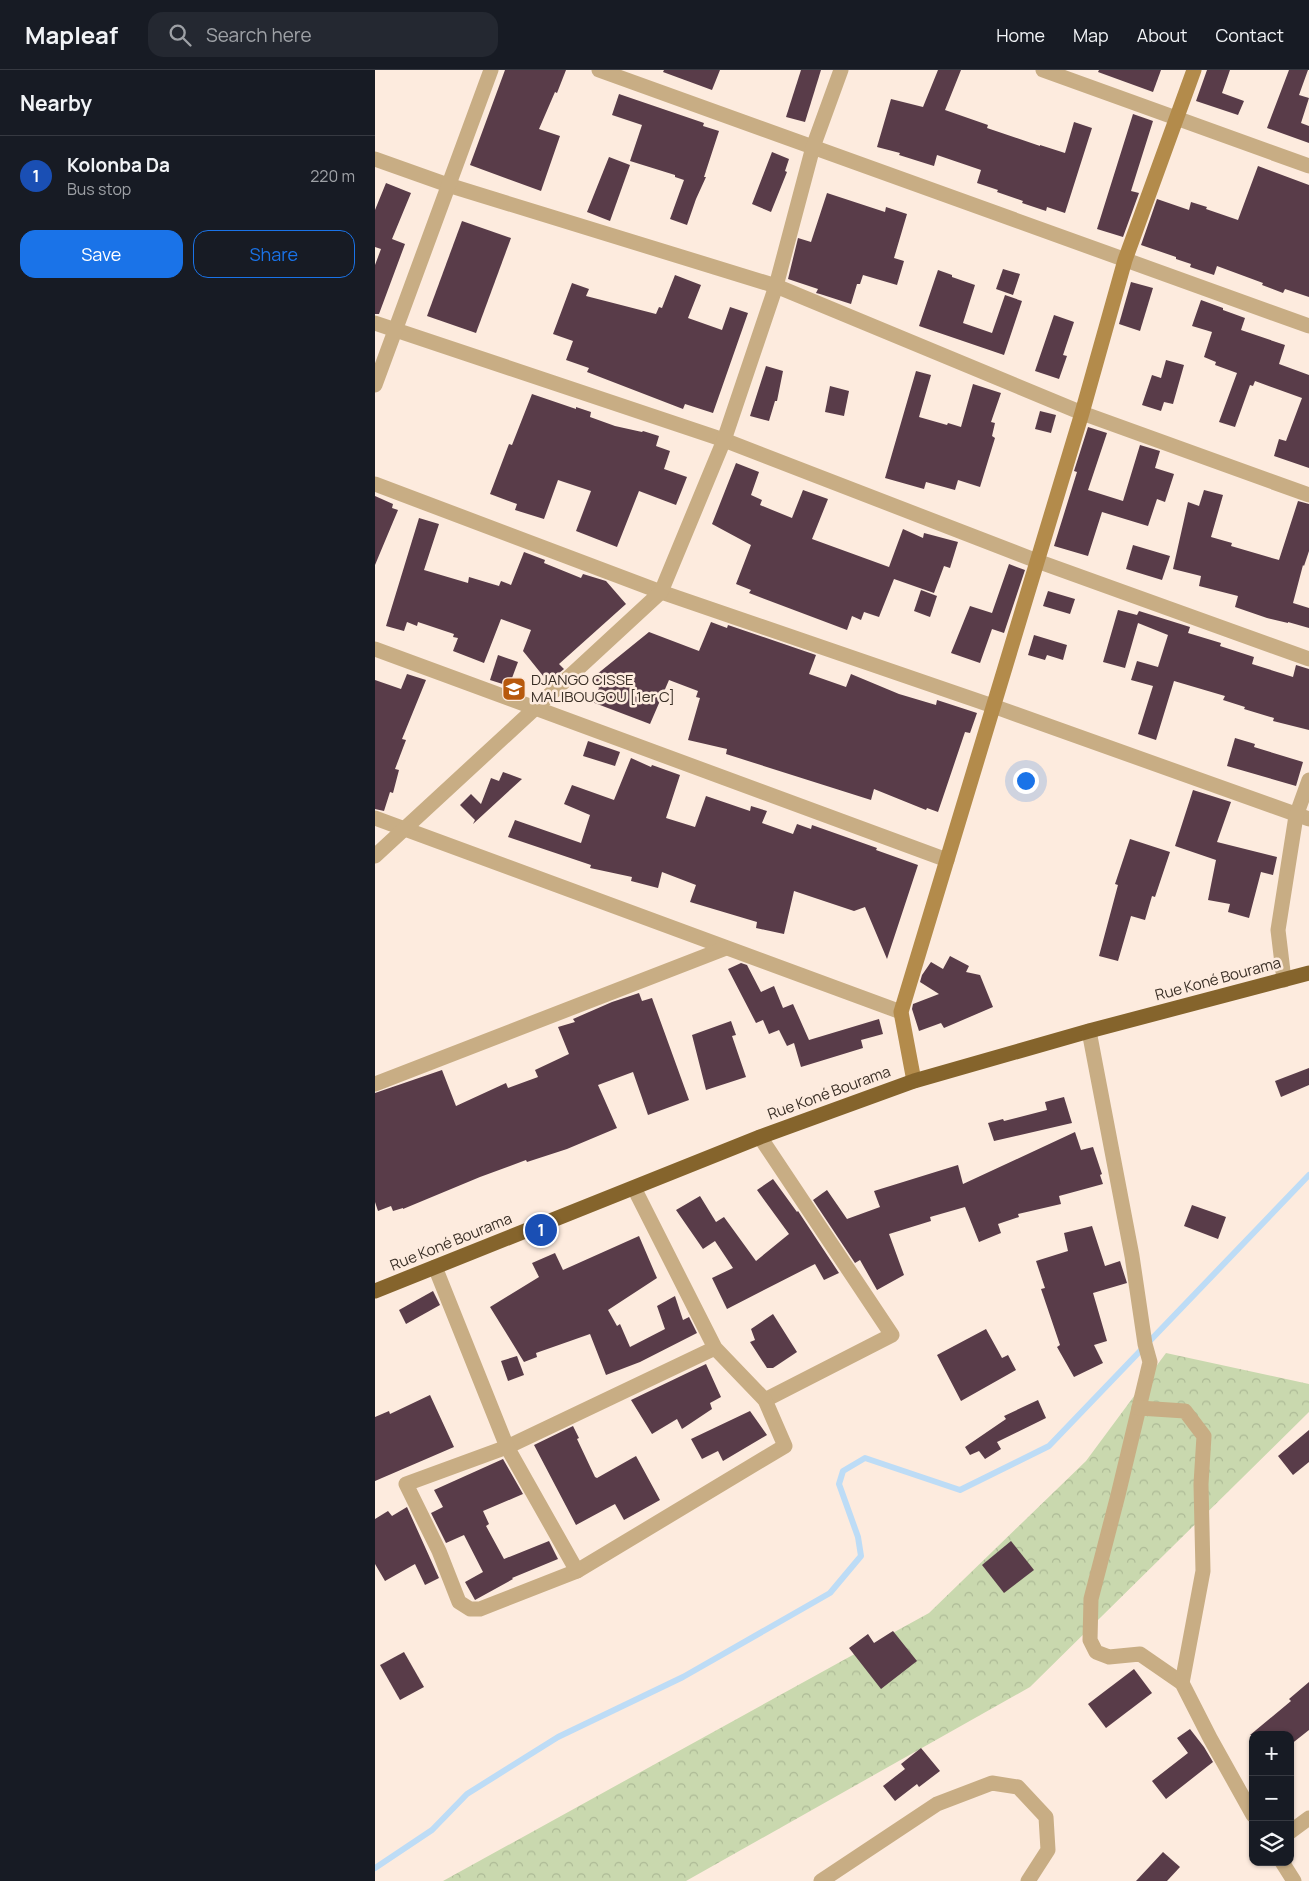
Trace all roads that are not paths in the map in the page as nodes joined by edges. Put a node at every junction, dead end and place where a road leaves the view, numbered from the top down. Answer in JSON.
{"nodes":[{"id":1,"x":491,"y":70,"type":"edge"},
{"id":2,"x":599,"y":70,"type":"edge"},
{"id":3,"x":841,"y":70,"type":"edge"},
{"id":4,"x":1043,"y":70,"type":"edge"},
{"id":5,"x":1194,"y":70,"type":"edge"},
{"id":6,"x":1177,"y":118,"type":"junction"},
{"id":7,"x":813,"y":147,"type":"junction"},
{"id":8,"x":375,"y":158,"type":"edge"},
{"id":9,"x":1309,"y":166,"type":"edge"},
{"id":10,"x":448,"y":185,"type":"junction"},
{"id":11,"x":1125,"y":260,"type":"junction"},
{"id":12,"x":776,"y":286,"type":"junction"},
{"id":13,"x":375,"y":323,"type":"edge"},
{"id":14,"x":1309,"y":326,"type":"edge"},
{"id":15,"x":395,"y":330,"type":"junction"},
{"id":16,"x":375,"y":385,"type":"edge"},
{"id":17,"x":1082,"y":413,"type":"junction"},
{"id":18,"x":724,"y":440,"type":"junction"},
{"id":19,"x":375,"y":484,"type":"edge"},
{"id":20,"x":1309,"y":495,"type":"edge"},
{"id":21,"x":1037,"y":561,"type":"junction"},
{"id":22,"x":661,"y":592,"type":"junction"},
{"id":23,"x":375,"y":649,"type":"edge"},
{"id":24,"x":1309,"y":659,"type":"edge"},
{"id":25,"x":993,"y":706,"type":"junction"},
{"id":26,"x":536,"y":708,"type":"junction"},
{"id":27,"x":1309,"y":780,"type":"edge"},
{"id":28,"x":375,"y":818,"type":"edge"},
{"id":29,"x":1303,"y":818,"type":"edge"},
{"id":30,"x":404,"y":829,"type":"junction"},
{"id":31,"x":375,"y":856,"type":"edge"},
{"id":32,"x":947,"y":860,"type":"junction"},
{"id":33,"x":725,"y":948,"type":"junction"},
{"id":34,"x":1309,"y":973,"type":"edge"},
{"id":35,"x":1284,"y":980,"type":"junction"},
{"id":36,"x":901,"y":1012,"type":"junction"},
{"id":37,"x":1089,"y":1031,"type":"junction"},
{"id":38,"x":914,"y":1081,"type":"junction"},
{"id":39,"x":375,"y":1084,"type":"edge"},
{"id":40,"x":760,"y":1136,"type":"junction"},
{"id":41,"x":634,"y":1188,"type":"junction"},
{"id":42,"x":435,"y":1268,"type":"junction"},
{"id":43,"x":375,"y":1291,"type":"edge"},
{"id":44,"x":715,"y":1348,"type":"junction"},
{"id":45,"x":765,"y":1400,"type":"junction"},
{"id":46,"x":1139,"y":1408,"type":"junction"},
{"id":47,"x":507,"y":1447,"type":"junction"},
{"id":48,"x":577,"y":1571,"type":"junction"},
{"id":49,"x":1182,"y":1683,"type":"junction"},
{"id":50,"x":1249,"y":1807,"type":"edge"},
{"id":51,"x":1309,"y":1818,"type":"edge"},
{"id":52,"x":1294,"y":1829,"type":"edge"},
{"id":53,"x":1285,"y":1866,"type":"edge"},
{"id":54,"x":1030,"y":1880,"type":"edge"},
{"id":55,"x":821,"y":1881,"type":"edge"},
{"id":56,"x":1295,"y":1881,"type":"edge"}],
"edges":[{"from":1,"to":10,"type":"street"},
{"from":2,"to":7,"type":"street"},
{"from":3,"to":7,"type":"street"},
{"from":4,"to":6,"type":"street"},
{"from":5,"to":6,"type":"street"},
{"from":6,"to":9,"type":"street"},
{"from":6,"to":11,"type":"street"},
{"from":7,"to":11,"type":"street"},
{"from":7,"to":12,"type":"street"},
{"from":8,"to":10,"type":"street"},
{"from":10,"to":12,"type":"street"},
{"from":10,"to":15,"type":"street"},
{"from":11,"to":14,"type":"street"},
{"from":11,"to":17,"type":"street"},
{"from":12,"to":17,"type":"street"},
{"from":12,"to":18,"type":"street"},
{"from":13,"to":15,"type":"street"},
{"from":15,"to":16,"type":"street"},
{"from":15,"to":18,"type":"street"},
{"from":17,"to":20,"type":"street"},
{"from":17,"to":21,"type":"street"},
{"from":18,"to":21,"type":"street"},
{"from":18,"to":22,"type":"street"},
{"from":19,"to":22,"type":"street"},
{"from":21,"to":24,"type":"street"},
{"from":21,"to":25,"type":"street"},
{"from":22,"to":25,"type":"street"},
{"from":22,"to":26,"type":"street"},
{"from":23,"to":26,"type":"street"},
{"from":25,"to":29,"type":"street"},
{"from":25,"to":32,"type":"street"},
{"from":26,"to":30,"type":"street"},
{"from":26,"to":32,"type":"street"},
{"from":27,"to":29,"type":"street"},
{"from":28,"to":30,"type":"street"},
{"from":29,"to":35,"type":"street"},
{"from":30,"to":31,"type":"street"},
{"from":30,"to":33,"type":"street"},
{"from":32,"to":36,"type":"street"},
{"from":33,"to":36,"type":"street"},
{"from":33,"to":39,"type":"street"},
{"from":34,"to":35,"type":"highway","name":"Rue Koné Bourama"},
{"from":35,"to":37,"type":"highway","name":"Rue Koné Bourama"},
{"from":36,"to":38,"type":"street"},
{"from":37,"to":38,"type":"highway","name":"Rue Koné Bourama"},
{"from":37,"to":46,"type":"street"},
{"from":38,"to":40,"type":"highway","name":"Rue Koné Bourama"},
{"from":40,"to":41,"type":"highway","name":"Rue Koné Bourama"},
{"from":40,"to":45,"type":"street"},
{"from":41,"to":42,"type":"highway","name":"Rue Koné Bourama"},
{"from":41,"to":44,"type":"street"},
{"from":42,"to":43,"type":"highway","name":"Rue Koné Bourama"},
{"from":42,"to":47,"type":"street"},
{"from":44,"to":45,"type":"street"},
{"from":44,"to":47,"type":"street"},
{"from":45,"to":48,"type":"street"},
{"from":46,"to":49,"type":"street"},
{"from":46,"to":49,"type":"street"},
{"from":47,"to":48,"type":"street"},
{"from":47,"to":48,"type":"street"},
{"from":49,"to":50,"type":"street"},
{"from":51,"to":52,"type":"street"},
{"from":53,"to":56,"type":"street"},
{"from":54,"to":55,"type":"street"}]}
